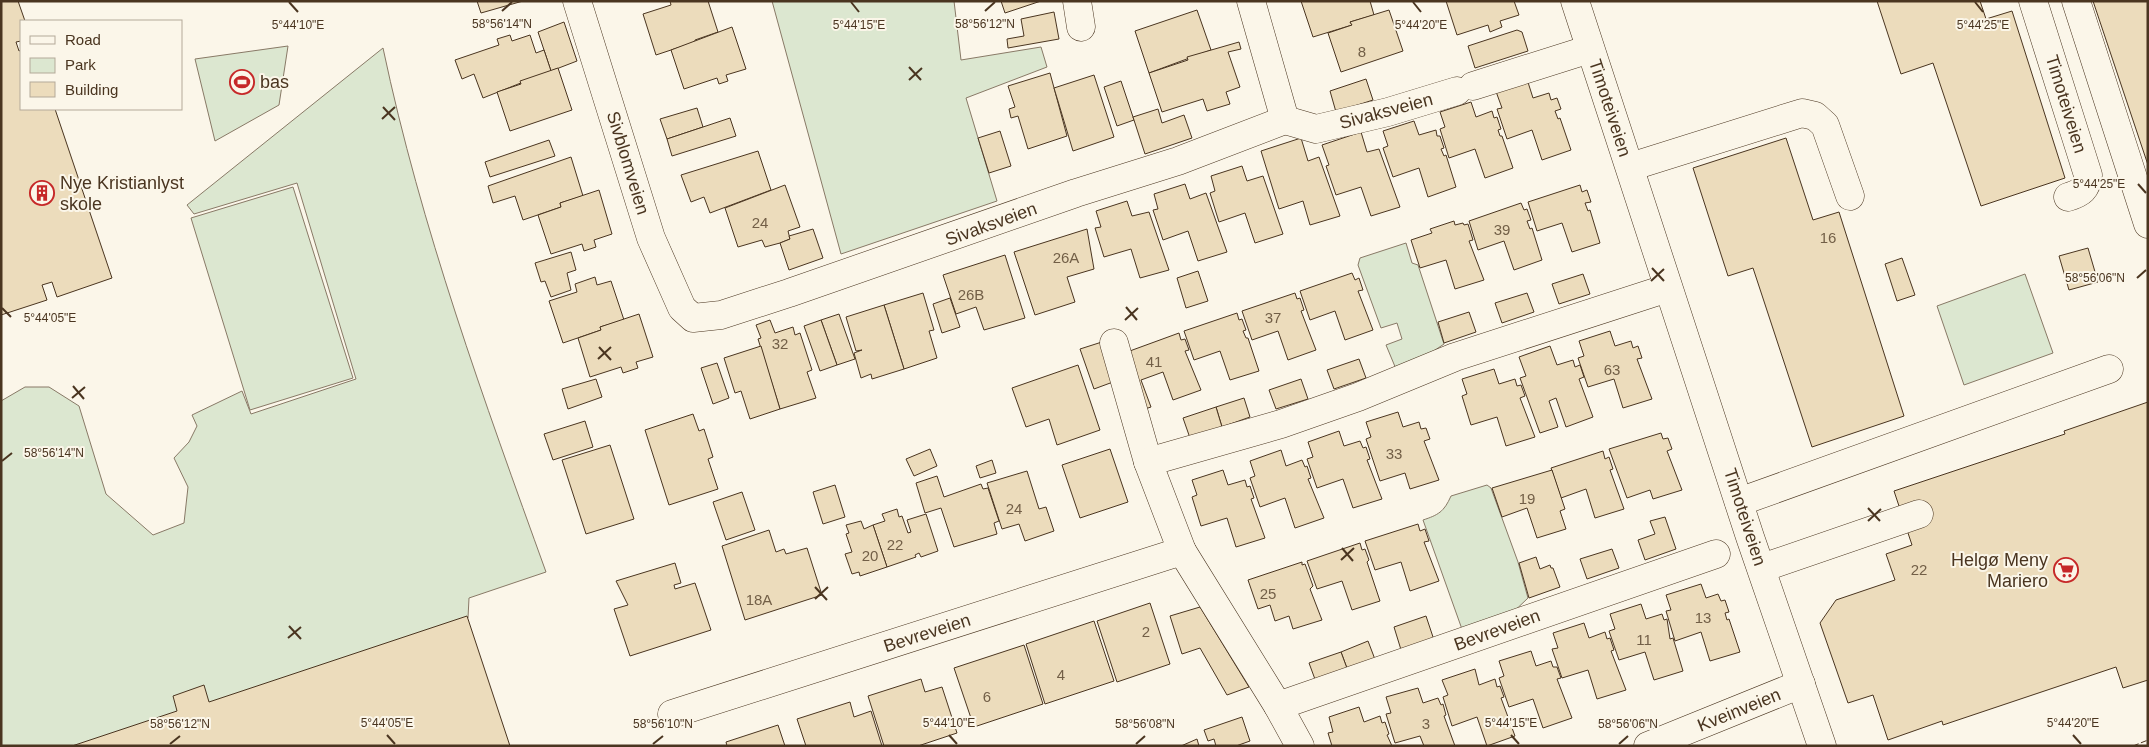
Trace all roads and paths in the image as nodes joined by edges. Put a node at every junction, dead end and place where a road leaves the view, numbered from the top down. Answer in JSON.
{"nodes":[{"id":1,"x":577,"y":1,"type":"edge"},
{"id":2,"x":1251,"y":1,"type":"edge"},
{"id":3,"x":1575,"y":1,"type":"edge"},
{"id":4,"x":2033,"y":1,"type":"edge"},
{"id":5,"x":2076,"y":1,"type":"edge"},
{"id":6,"x":1590,"y":49,"type":"junction"},
{"id":7,"x":1465,"y":88,"type":"joint"},
{"id":8,"x":1286,"y":120,"type":"junction"},
{"id":9,"x":1630,"y":167,"type":"junction"},
{"id":10,"x":1850,"y":196,"type":"dead end"},
{"id":11,"x":2068,"y":197,"type":"dead end"},
{"id":12,"x":2148,"y":224,"type":"edge"},
{"id":13,"x":1668,"y":288,"type":"junction"},
{"id":14,"x":693,"y":318,"type":"joint"},
{"id":15,"x":1114,"y":343,"type":"dead end"},
{"id":16,"x":2109,"y":369,"type":"dead end"},
{"id":17,"x":1148,"y":462,"type":"junction"},
{"id":18,"x":1739,"y":502,"type":"junction"},
{"id":19,"x":1919,"y":514,"type":"dead end"},
{"id":20,"x":1182,"y":551,"type":"junction"},
{"id":21,"x":1716,"y":554,"type":"dead end"},
{"id":22,"x":1762,"y":568,"type":"junction"},
{"id":23,"x":1802,"y":684,"type":"junction"},
{"id":24,"x":1278,"y":706,"type":"junction"},
{"id":25,"x":672,"y":714,"type":"dead end"},
{"id":26,"x":1300,"y":746,"type":"edge"},
{"id":27,"x":1648,"y":746,"type":"edge"},
{"id":28,"x":1822,"y":746,"type":"edge"}],
"edges":[{"from":1,"to":14,"type":"street","name":"Sivblomveien"},
{"from":2,"to":8,"type":"street"},
{"from":3,"to":6,"type":"street","name":"Timoteiveien"},
{"from":4,"to":11,"type":"street","name":"Timoteiveien"},
{"from":5,"to":12,"type":"street"},
{"from":6,"to":7,"type":"street","name":"Timoteiveien"},
{"from":6,"to":9,"type":"street","name":"Timoteiveien"},
{"from":7,"to":8,"type":"street","name":"Sivaksveien"},
{"from":8,"to":14,"type":"street","name":"Sivaksveien"},
{"from":9,"to":10,"type":"street","name":"Timoteiveien"},
{"from":9,"to":13,"type":"street","name":"Timoteiveien"},
{"from":13,"to":17,"type":"street"},
{"from":13,"to":18,"type":"street","name":"Timoteiveien"},
{"from":15,"to":17,"type":"street"},
{"from":16,"to":18,"type":"street"},
{"from":17,"to":20,"type":"street"},
{"from":18,"to":22,"type":"street","name":"Timoteiveien"},
{"from":19,"to":22,"type":"street"},
{"from":20,"to":24,"type":"street"},
{"from":20,"to":25,"type":"street","name":"Bevreveien"},
{"from":21,"to":24,"type":"street","name":"Bevreveien"},
{"from":22,"to":23,"type":"street","name":"Timoteiveien"},
{"from":23,"to":27,"type":"street","name":"Kveinveien"},
{"from":23,"to":28,"type":"street","name":"Timoteiveien"},
{"from":24,"to":26,"type":"street"}]}
